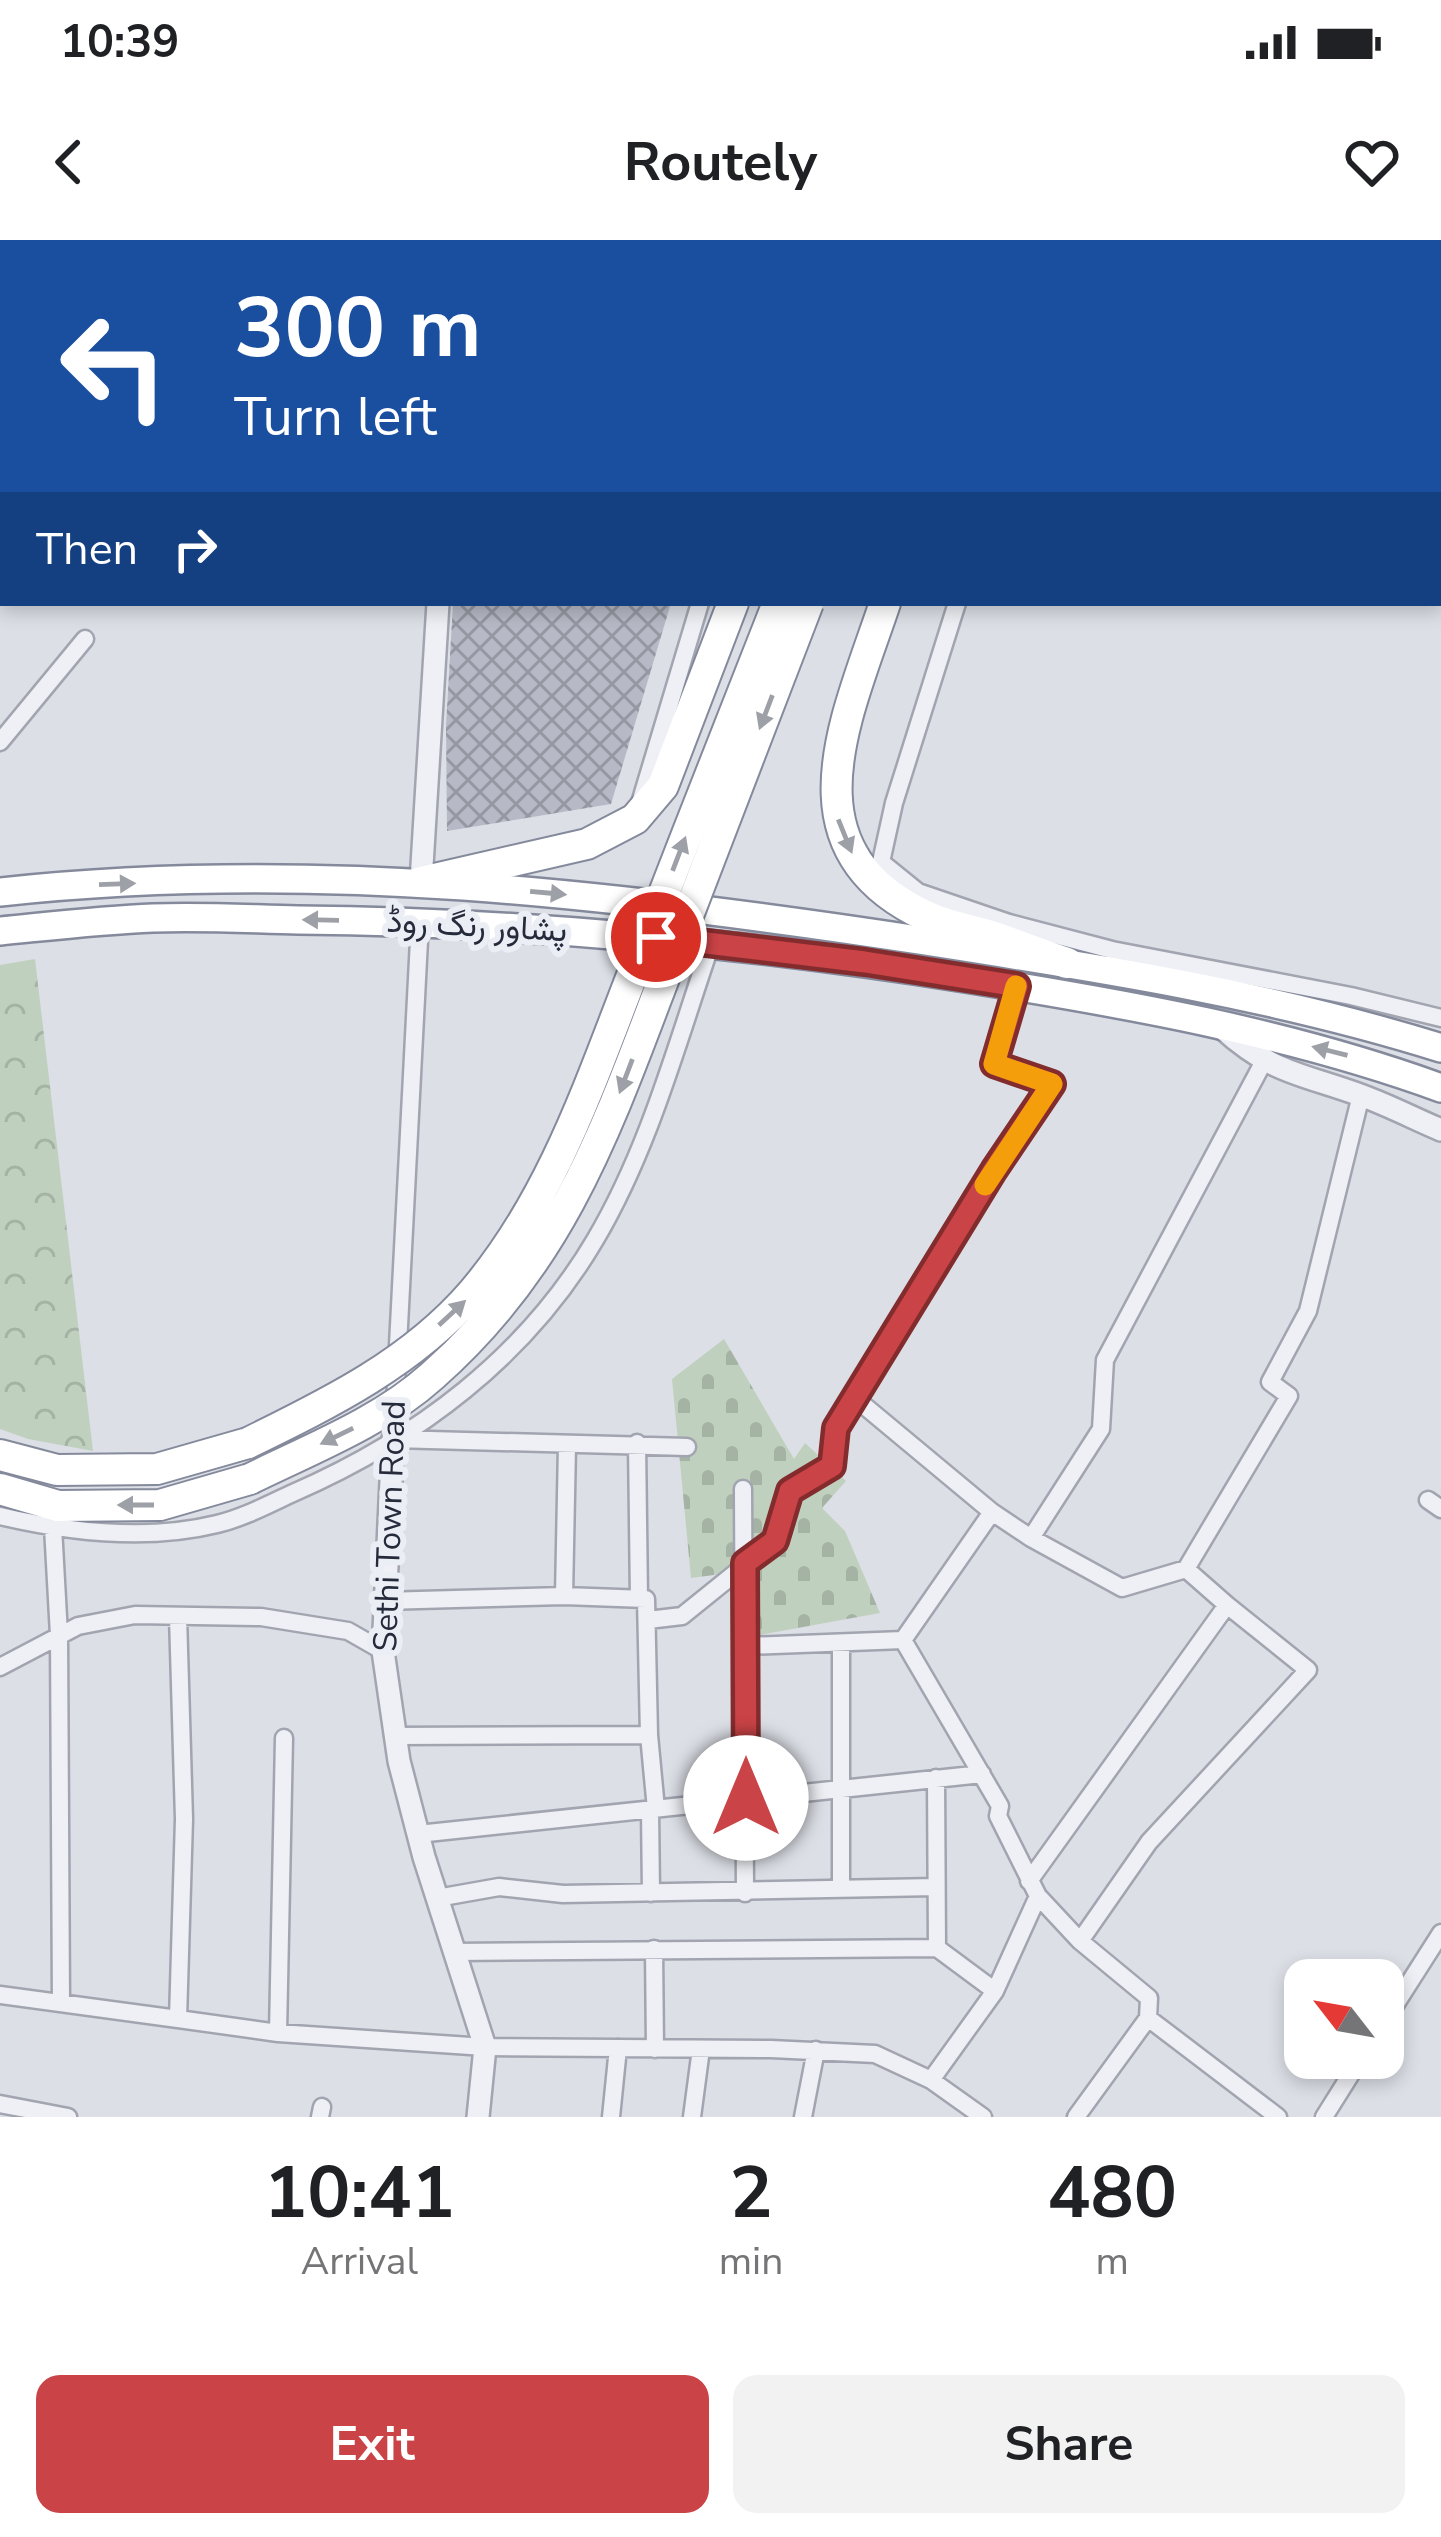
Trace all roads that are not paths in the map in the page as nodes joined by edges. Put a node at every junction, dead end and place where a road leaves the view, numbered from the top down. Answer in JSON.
{"nodes":[{"id":1,"x":438,"y":606,"type":"edge"},
{"id":2,"x":699,"y":606,"type":"edge"},
{"id":3,"x":732,"y":606,"type":"edge"},
{"id":4,"x":777,"y":606,"type":"edge"},
{"id":5,"x":807,"y":606,"type":"edge"},
{"id":6,"x":884,"y":606,"type":"edge"},
{"id":7,"x":956,"y":606,"type":"edge"},
{"id":8,"x":85,"y":639,"type":"dead end"},
{"id":9,"x":0,"y":742,"type":"edge"},
{"id":10,"x":635,"y":819,"type":"junction"},
{"id":11,"x":421,"y":882,"type":"junction"},
{"id":12,"x":0,"y":892,"type":"edge"},
{"id":13,"x":420,"y":921,"type":"junction"},
{"id":14,"x":0,"y":931,"type":"edge"},
{"id":15,"x":712,"y":944,"type":"junction"},
{"id":16,"x":1119,"y":962,"type":"junction"},
{"id":17,"x":1066,"y":963,"type":"junction"},
{"id":18,"x":1017,"y":986,"type":"junction"},
{"id":19,"x":1441,"y":1018,"type":"edge"},
{"id":20,"x":1218,"y":1024,"type":"junction"},
{"id":21,"x":1441,"y":1048,"type":"edge"},
{"id":22,"x":1264,"y":1061,"type":"junction"},
{"id":23,"x":1441,"y":1088,"type":"edge"},
{"id":24,"x":1361,"y":1095,"type":"junction"},
{"id":25,"x":1441,"y":1130,"type":"edge"},
{"id":26,"x":855,"y":1398,"type":"junction"},
{"id":27,"x":393,"y":1439,"type":"junction"},
{"id":28,"x":637,"y":1444,"type":"junction"},
{"id":29,"x":567,"y":1445,"type":"junction"},
{"id":30,"x":687,"y":1447,"type":"dead end"},
{"id":31,"x":0,"y":1455,"type":"edge"},
{"id":32,"x":0,"y":1489,"type":"edge"},
{"id":33,"x":743,"y":1490,"type":"dead end"},
{"id":34,"x":992,"y":1512,"type":"junction"},
{"id":35,"x":0,"y":1516,"type":"edge"},
{"id":36,"x":53,"y":1527,"type":"junction"},
{"id":37,"x":1031,"y":1538,"type":"junction"},
{"id":38,"x":745,"y":1563,"type":"junction"},
{"id":39,"x":1186,"y":1569,"type":"junction"},
{"id":40,"x":564,"y":1596,"type":"junction"},
{"id":41,"x":639,"y":1599,"type":"junction"},
{"id":42,"x":383,"y":1601,"type":"junction"},
{"id":43,"x":1227,"y":1605,"type":"junction"},
{"id":44,"x":178,"y":1616,"type":"junction"},
{"id":45,"x":648,"y":1620,"type":"junction"},
{"id":46,"x":59,"y":1635,"type":"junction"},
{"id":47,"x":903,"y":1640,"type":"junction"},
{"id":48,"x":841,"y":1643,"type":"junction"},
{"id":49,"x":747,"y":1646,"type":"junction"},
{"id":50,"x":382,"y":1651,"type":"junction"},
{"id":51,"x":0,"y":1666,"type":"edge"},
{"id":52,"x":649,"y":1735,"type":"junction"},
{"id":53,"x":394,"y":1736,"type":"junction"},
{"id":54,"x":284,"y":1738,"type":"dead end"},
{"id":55,"x":982,"y":1774,"type":"junction"},
{"id":56,"x":936,"y":1778,"type":"junction"},
{"id":57,"x":839,"y":1787,"type":"junction"},
{"id":58,"x":746,"y":1798,"type":"junction"},
{"id":59,"x":653,"y":1809,"type":"junction"},
{"id":60,"x":418,"y":1834,"type":"junction"},
{"id":61,"x":935,"y":1887,"type":"junction"},
{"id":62,"x":841,"y":1888,"type":"junction"},
{"id":63,"x":1034,"y":1889,"type":"junction"},
{"id":64,"x":651,"y":1893,"type":"junction"},
{"id":65,"x":745,"y":1893,"type":"junction"},
{"id":66,"x":437,"y":1898,"type":"junction"},
{"id":67,"x":1441,"y":1933,"type":"edge"},
{"id":68,"x":1080,"y":1941,"type":"junction"},
{"id":69,"x":937,"y":1948,"type":"junction"},
{"id":70,"x":654,"y":1949,"type":"junction"},
{"id":71,"x":453,"y":1952,"type":"junction"},
{"id":72,"x":995,"y":1991,"type":"junction"},
{"id":73,"x":1404,"y":1991,"type":"edge"},
{"id":74,"x":0,"y":1995,"type":"edge"},
{"id":75,"x":61,"y":2003,"type":"junction"},
{"id":76,"x":1148,"y":2018,"type":"junction"},
{"id":77,"x":178,"y":2019,"type":"junction"},
{"id":78,"x":278,"y":2033,"type":"junction"},
{"id":79,"x":485,"y":2048,"type":"junction"},
{"id":80,"x":618,"y":2048,"type":"junction"},
{"id":81,"x":655,"y":2049,"type":"junction"},
{"id":82,"x":700,"y":2049,"type":"junction"},
{"id":83,"x":816,"y":2050,"type":"junction"},
{"id":84,"x":1348,"y":2079,"type":"edge"},
{"id":85,"x":931,"y":2080,"type":"junction"},
{"id":86,"x":0,"y":2104,"type":"edge"},
{"id":87,"x":59,"y":2116,"type":"edge"},
{"id":88,"x":478,"y":2117,"type":"edge"},
{"id":89,"x":611,"y":2117,"type":"edge"},
{"id":90,"x":692,"y":2117,"type":"edge"},
{"id":91,"x":802,"y":2117,"type":"edge"},
{"id":92,"x":983,"y":2117,"type":"edge"},
{"id":93,"x":1076,"y":2117,"type":"edge"},
{"id":94,"x":1278,"y":2117,"type":"edge"},
{"id":95,"x":1324,"y":2117,"type":"edge"}],
"edges":[{"from":1,"to":11,"type":"street"},
{"from":2,"to":10,"type":"street"},
{"from":3,"to":10,"type":"highway"},
{"from":31,"to":4,"type":"highway","one_way":true,"bridge":true},
{"from":5,"to":32,"type":"highway","one_way":true,"bridge":true},
{"from":6,"to":17,"type":"highway","one_way":true},
{"from":7,"to":16,"type":"street"},
{"from":8,"to":9,"type":"street"},
{"from":10,"to":11,"type":"highway"},
{"from":12,"to":11,"type":"highway","name":"پشاور رنگ روڈ","one_way":true},
{"from":11,"to":17,"type":"highway","name":"پشاور رنگ روڈ","one_way":true},
{"from":13,"to":14,"type":"highway","name":"پشاور رنگ روڈ","one_way":true},
{"from":13,"to":15,"type":"highway","name":"پشاور رنگ روڈ"},
{"from":13,"to":27,"type":"street","name":"Sethi Town Road"},
{"from":15,"to":18,"type":"highway","name":"پشاور رنگ روڈ"},
{"from":15,"to":27,"type":"street"},
{"from":16,"to":17,"type":"highway","name":"پشاور رنگ روڈ"},
{"from":16,"to":19,"type":"street"},
{"from":16,"to":21,"type":"highway","name":"پشاور رنگ روڈ"},
{"from":18,"to":20,"type":"highway","name":"پشاور رنگ روڈ"},
{"from":18,"to":26,"type":"street"},
{"from":20,"to":22,"type":"street"},
{"from":23,"to":20,"type":"highway","name":"پشاور رنگ روڈ","one_way":true},
{"from":22,"to":24,"type":"street"},
{"from":22,"to":37,"type":"street"},
{"from":24,"to":25,"type":"street"},
{"from":24,"to":39,"type":"street"},
{"from":26,"to":34,"type":"street"},
{"from":26,"to":38,"type":"street"},
{"from":27,"to":29,"type":"street"},
{"from":27,"to":36,"type":"street"},
{"from":27,"to":42,"type":"street","name":"Sethi Town Road"},
{"from":28,"to":29,"type":"street"},
{"from":28,"to":30,"type":"street"},
{"from":28,"to":41,"type":"street"},
{"from":29,"to":40,"type":"street"},
{"from":33,"to":38,"type":"street"},
{"from":34,"to":37,"type":"street"},
{"from":34,"to":47,"type":"street"},
{"from":35,"to":36,"type":"street"},
{"from":36,"to":46,"type":"street"},
{"from":37,"to":39,"type":"street"},
{"from":38,"to":45,"type":"street"},
{"from":38,"to":49,"type":"street"},
{"from":39,"to":43,"type":"street"},
{"from":40,"to":41,"type":"street"},
{"from":40,"to":42,"type":"street"},
{"from":41,"to":45,"type":"street"},
{"from":42,"to":50,"type":"street","name":"Sethi Town Road"},
{"from":43,"to":63,"type":"street"},
{"from":43,"to":68,"type":"street"},
{"from":44,"to":46,"type":"street"},
{"from":44,"to":50,"type":"street"},
{"from":44,"to":77,"type":"street"},
{"from":45,"to":52,"type":"street"},
{"from":46,"to":51,"type":"street"},
{"from":46,"to":75,"type":"street"},
{"from":47,"to":48,"type":"street"},
{"from":47,"to":55,"type":"street"},
{"from":48,"to":49,"type":"street"},
{"from":48,"to":57,"type":"street"},
{"from":49,"to":58,"type":"street"},
{"from":50,"to":53,"type":"street","name":"Sethi Town Road"},
{"from":52,"to":53,"type":"street"},
{"from":52,"to":59,"type":"street"},
{"from":53,"to":60,"type":"street","name":"Sethi Town Road"},
{"from":54,"to":78,"type":"street"},
{"from":55,"to":56,"type":"street"},
{"from":55,"to":63,"type":"street"},
{"from":56,"to":57,"type":"street"},
{"from":56,"to":61,"type":"street"},
{"from":57,"to":58,"type":"street"},
{"from":57,"to":62,"type":"street"},
{"from":58,"to":59,"type":"street"},
{"from":58,"to":65,"type":"street"},
{"from":59,"to":60,"type":"street"},
{"from":59,"to":64,"type":"street"},
{"from":60,"to":66,"type":"street","name":"Sethi Town Road"},
{"from":61,"to":62,"type":"street"},
{"from":61,"to":69,"type":"street"},
{"from":62,"to":65,"type":"street"},
{"from":63,"to":68,"type":"street"},
{"from":63,"to":72,"type":"street"},
{"from":64,"to":65,"type":"street"},
{"from":64,"to":66,"type":"street"},
{"from":66,"to":71,"type":"street","name":"Sethi Town Road"},
{"from":67,"to":73,"type":"street"},
{"from":68,"to":76,"type":"street"},
{"from":69,"to":70,"type":"street"},
{"from":69,"to":72,"type":"street"},
{"from":70,"to":71,"type":"street"},
{"from":70,"to":81,"type":"street"},
{"from":71,"to":79,"type":"street","name":"Sethi Town Road"},
{"from":72,"to":85,"type":"street"},
{"from":74,"to":75,"type":"street"},
{"from":75,"to":77,"type":"street"},
{"from":76,"to":93,"type":"street"},
{"from":76,"to":94,"type":"street"},
{"from":77,"to":78,"type":"street"},
{"from":78,"to":79,"type":"street"},
{"from":79,"to":80,"type":"street"},
{"from":79,"to":88,"type":"street","name":"Sethi Town Road"},
{"from":80,"to":81,"type":"street"},
{"from":80,"to":89,"type":"street"},
{"from":81,"to":82,"type":"street"},
{"from":82,"to":83,"type":"street"},
{"from":82,"to":90,"type":"street"},
{"from":83,"to":85,"type":"street"},
{"from":83,"to":91,"type":"street"},
{"from":84,"to":95,"type":"street"},
{"from":85,"to":92,"type":"street"},
{"from":86,"to":87,"type":"street"}]}
